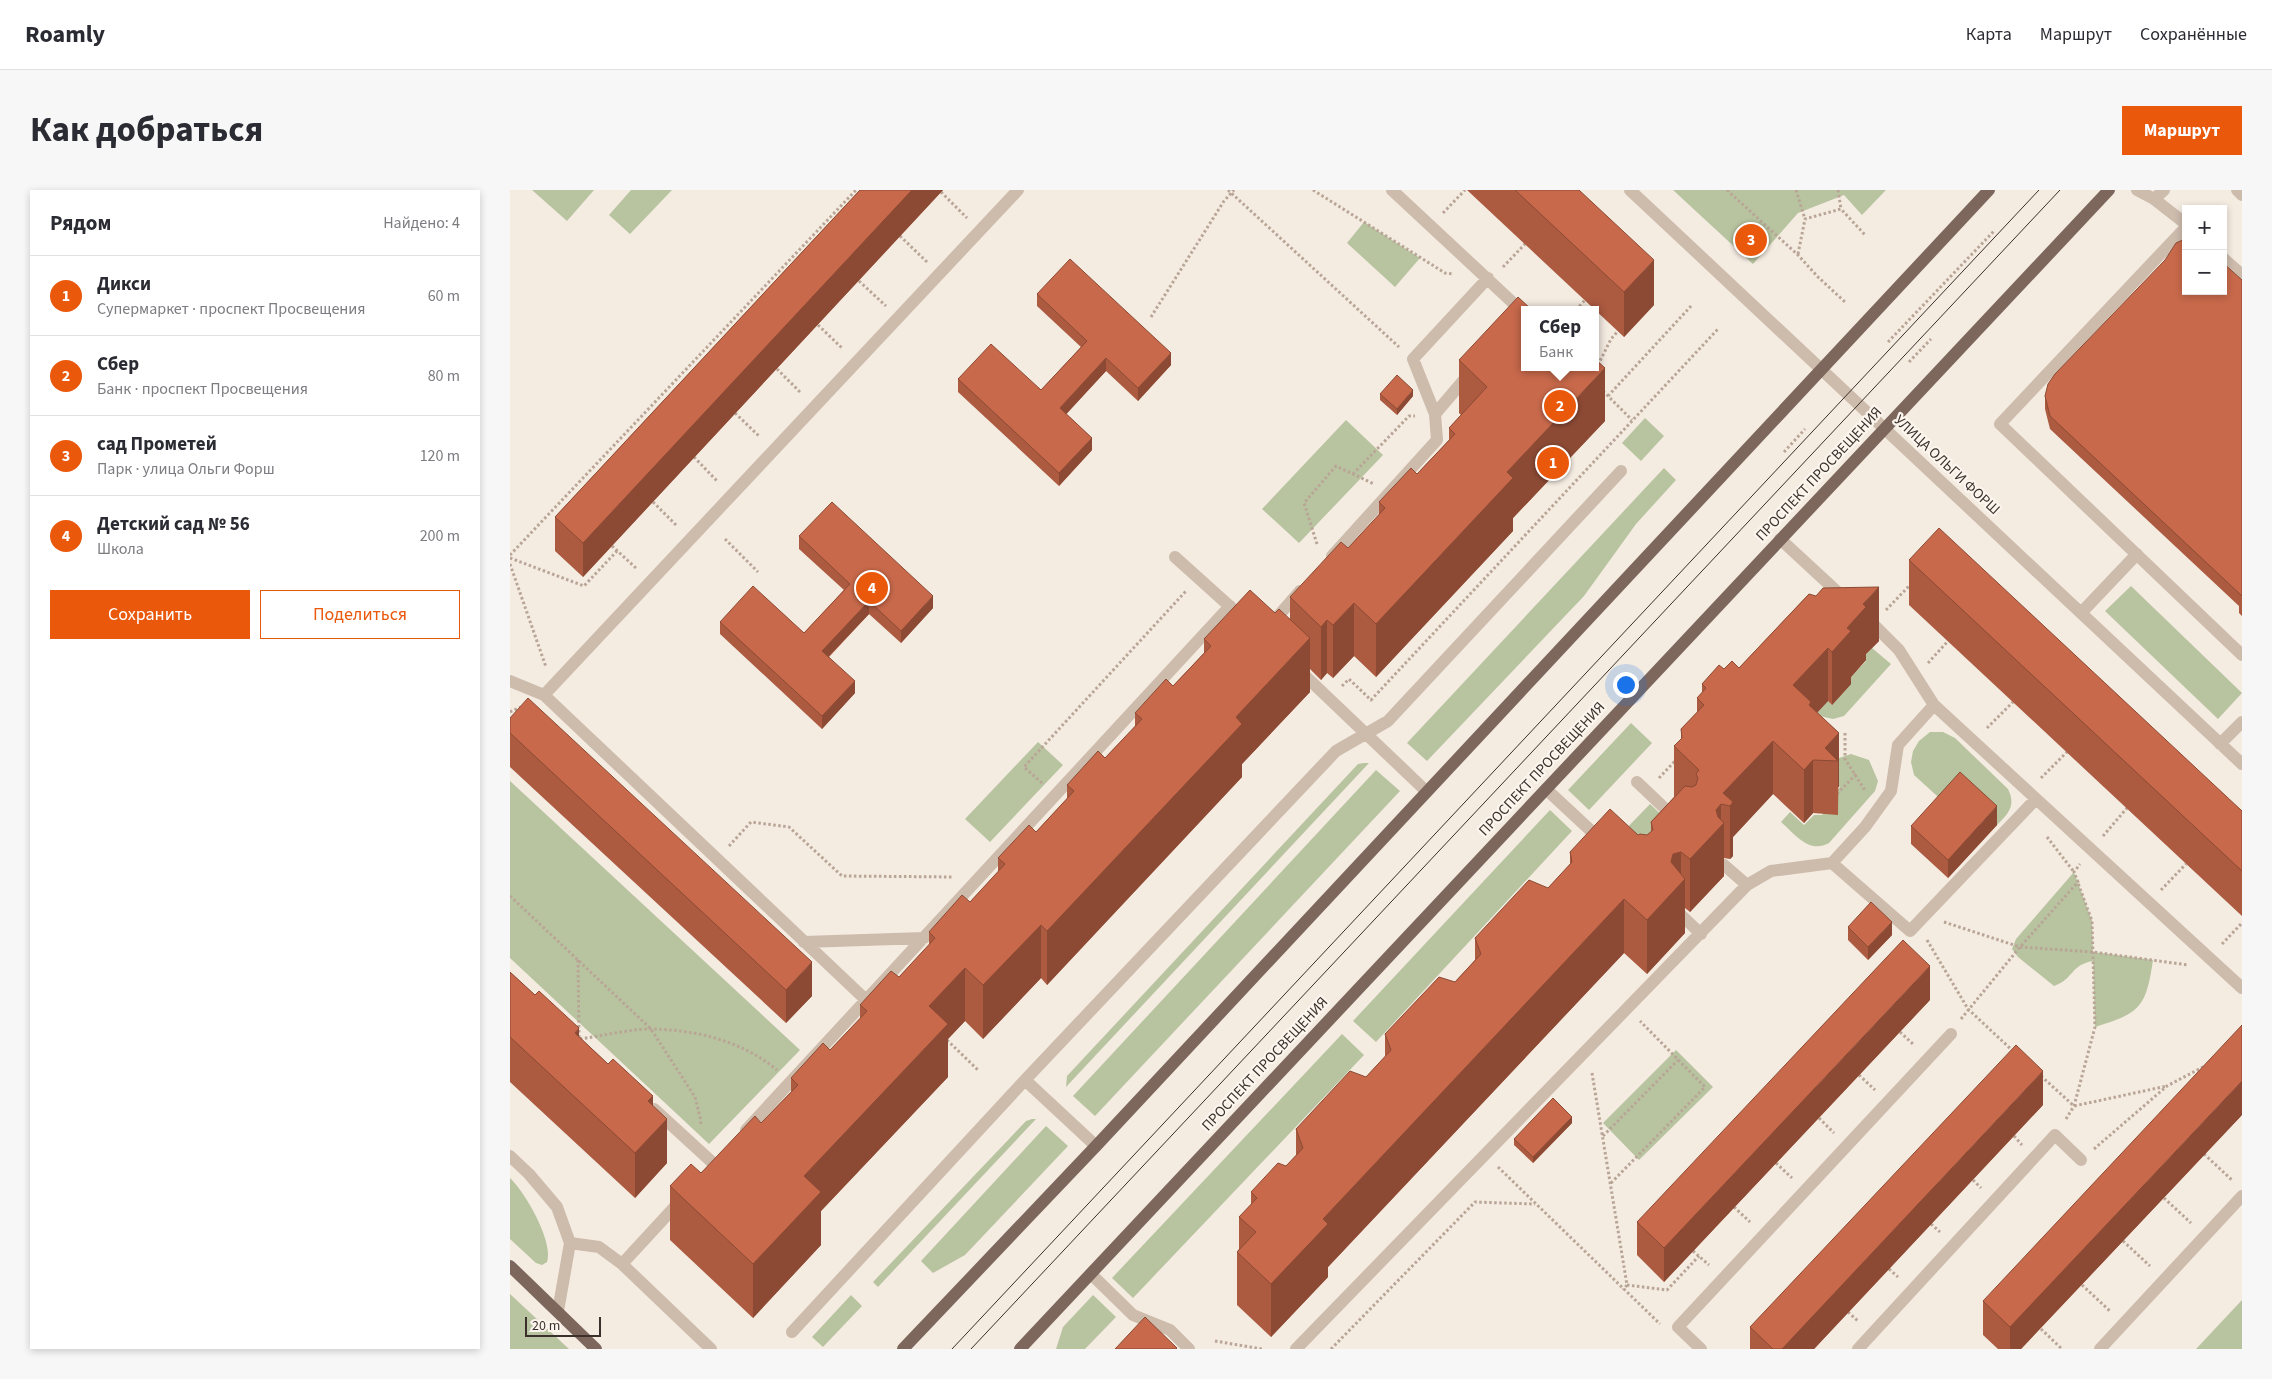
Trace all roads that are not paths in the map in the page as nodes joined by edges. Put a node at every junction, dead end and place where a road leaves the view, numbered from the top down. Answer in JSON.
{"nodes":[{"id":1,"x":1018,"y":190,"type":"edge"},
{"id":2,"x":1392,"y":190,"type":"edge"},
{"id":3,"x":1630,"y":190,"type":"edge"},
{"id":4,"x":1989,"y":190,"type":"edge"},
{"id":5,"x":2109,"y":190,"type":"edge"},
{"id":6,"x":2137,"y":190,"type":"edge"},
{"id":7,"x":2164,"y":190,"type":"edge"},
{"id":8,"x":2237,"y":190,"type":"edge"},
{"id":9,"x":2242,"y":195,"type":"edge"},
{"id":10,"x":2154,"y":200,"type":"junction"},
{"id":11,"x":2182,"y":222,"type":"edge"},
{"id":12,"x":2182,"y":229,"type":"edge"},
{"id":13,"x":2227,"y":262,"type":"edge"},
{"id":14,"x":2242,"y":275,"type":"edge"},
{"id":15,"x":1489,"y":279,"type":"junction"},
{"id":16,"x":1521,"y":315,"type":"edge"},
{"id":17,"x":1479,"y":364,"type":"edge"},
{"id":18,"x":1822,"y":370,"type":"junction"},
{"id":19,"x":1435,"y":414,"type":"junction"},
{"id":20,"x":1884,"y":428,"type":"junction"},
{"id":21,"x":1621,"y":471,"type":"dead end"},
{"id":22,"x":1780,"y":539,"type":"junction"},
{"id":23,"x":2137,"y":554,"type":"junction"},
{"id":24,"x":1175,"y":557,"type":"dead end"},
{"id":25,"x":1324,"y":565,"type":"edge"},
{"id":26,"x":1311,"y":580,"type":"edge"},
{"id":27,"x":1230,"y":606,"type":"junction"},
{"id":28,"x":2081,"y":614,"type":"junction"},
{"id":29,"x":1247,"y":622,"type":"edge"},
{"id":30,"x":1262,"y":635,"type":"edge"},
{"id":31,"x":2242,"y":655,"type":"edge"},
{"id":32,"x":1288,"y":659,"type":"edge"},
{"id":33,"x":510,"y":681,"type":"edge"},
{"id":34,"x":544,"y":695,"type":"junction"},
{"id":35,"x":1934,"y":705,"type":"junction"},
{"id":36,"x":2242,"y":722,"type":"edge"},
{"id":37,"x":1366,"y":734,"type":"junction"},
{"id":38,"x":2220,"y":744,"type":"junction"},
{"id":39,"x":2242,"y":764,"type":"edge"},
{"id":40,"x":1637,"y":782,"type":"dead end"},
{"id":41,"x":1546,"y":789,"type":"junction"},
{"id":42,"x":1426,"y":792,"type":"junction"},
{"id":43,"x":2031,"y":796,"type":"junction"},
{"id":44,"x":1687,"y":829,"type":"edge"},
{"id":45,"x":1612,"y":851,"type":"edge"},
{"id":46,"x":1832,"y":864,"type":"junction"},
{"id":47,"x":1724,"y":865,"type":"dead end"},
{"id":48,"x":1747,"y":885,"type":"junction"},
{"id":49,"x":1679,"y":913,"type":"edge"},
{"id":50,"x":1701,"y":934,"type":"junction"},
{"id":51,"x":924,"y":938,"type":"junction"},
{"id":52,"x":804,"y":942,"type":"junction"},
{"id":53,"x":2242,"y":988,"type":"edge"},
{"id":54,"x":866,"y":1000,"type":"junction"},
{"id":55,"x":1951,"y":1034,"type":"road end"},
{"id":56,"x":1026,"y":1080,"type":"junction"},
{"id":57,"x":646,"y":1101,"type":"edge"},
{"id":58,"x":739,"y":1138,"type":"edge"},
{"id":59,"x":1096,"y":1146,"type":"junction"},
{"id":60,"x":726,"y":1152,"type":"edge"},
{"id":61,"x":510,"y":1156,"type":"edge"},
{"id":62,"x":2081,"y":1160,"type":"road end"},
{"id":63,"x":689,"y":1192,"type":"edge"},
{"id":64,"x":2242,"y":1196,"type":"edge"},
{"id":65,"x":570,"y":1243,"type":"junction"},
{"id":66,"x":622,"y":1264,"type":"junction"},
{"id":67,"x":510,"y":1266,"type":"edge"},
{"id":68,"x":1091,"y":1274,"type":"junction"},
{"id":69,"x":558,"y":1311,"type":"junction"},
{"id":70,"x":792,"y":1332,"type":"dead end"},
{"id":71,"x":596,"y":1349,"type":"edge"},
{"id":72,"x":711,"y":1349,"type":"edge"},
{"id":73,"x":903,"y":1349,"type":"edge"},
{"id":74,"x":1020,"y":1349,"type":"edge"},
{"id":75,"x":1189,"y":1349,"type":"edge"},
{"id":76,"x":1296,"y":1349,"type":"edge"},
{"id":77,"x":1701,"y":1349,"type":"edge"},
{"id":78,"x":1858,"y":1349,"type":"edge"},
{"id":79,"x":2100,"y":1349,"type":"edge"}],
"edges":[{"from":1,"to":34,"type":"street"},
{"from":2,"to":15,"type":"street"},
{"from":3,"to":18,"type":"street","name":"УЛИЦА ОЛЬГИ ФОРШ"},
{"from":4,"to":18,"type":"main road"},
{"from":5,"to":20,"type":"main road","name":"ПРОСПЕКТ ПРОСВЕЩЕНИЯ"},
{"from":6,"to":10,"type":"street"},
{"from":7,"to":10,"type":"street"},
{"from":8,"to":9,"type":"street"},
{"from":10,"to":11,"type":"street"},
{"from":12,"to":23,"type":"street"},
{"from":13,"to":14,"type":"street"},
{"from":15,"to":16,"type":"street"},
{"from":15,"to":19,"type":"street"},
{"from":17,"to":19,"type":"street"},
{"from":18,"to":20,"type":"street","name":"УЛИЦА ОЛЬГИ ФОРШ"},
{"from":18,"to":42,"type":"main road"},
{"from":19,"to":25,"type":"street"},
{"from":20,"to":22,"type":"main road","name":"ПРОСПЕКТ ПРОСВЕЩЕНИЯ"},
{"from":20,"to":28,"type":"street","name":"УЛИЦА ОЛЬГИ ФОРШ"},
{"from":21,"to":37,"type":"street"},
{"from":22,"to":35,"type":"street"},
{"from":22,"to":41,"type":"main road","name":"ПРОСПЕКТ ПРОСВЕЩЕНИЯ"},
{"from":23,"to":28,"type":"street"},
{"from":23,"to":31,"type":"street"},
{"from":24,"to":27,"type":"street"},
{"from":26,"to":30,"type":"street"},
{"from":27,"to":29,"type":"street"},
{"from":27,"to":51,"type":"street"},
{"from":28,"to":38,"type":"street","name":"УЛИЦА ОЛЬГИ ФОРШ"},
{"from":32,"to":37,"type":"street"},
{"from":33,"to":34,"type":"street"},
{"from":34,"to":52,"type":"street"},
{"from":35,"to":43,"type":"street"},
{"from":35,"to":46,"type":"street"},
{"from":36,"to":38,"type":"street"},
{"from":37,"to":42,"type":"street"},
{"from":37,"to":56,"type":"street"},
{"from":38,"to":39,"type":"street","name":"УЛИЦА ОЛЬГИ ФОРШ"},
{"from":40,"to":44,"type":"street"},
{"from":41,"to":45,"type":"street"},
{"from":41,"to":68,"type":"main road","name":"ПРОСПЕКТ ПРОСВЕЩЕНИЯ"},
{"from":42,"to":59,"type":"main road"},
{"from":43,"to":46,"type":"street"},
{"from":43,"to":53,"type":"street"},
{"from":46,"to":48,"type":"street"},
{"from":47,"to":48,"type":"street"},
{"from":48,"to":50,"type":"street"},
{"from":49,"to":50,"type":"street"},
{"from":50,"to":76,"type":"street"},
{"from":51,"to":52,"type":"street"},
{"from":51,"to":54,"type":"street"},
{"from":52,"to":54,"type":"street"},
{"from":54,"to":58,"type":"street"},
{"from":55,"to":77,"type":"street"},
{"from":56,"to":59,"type":"street"},
{"from":56,"to":70,"type":"street"},
{"from":57,"to":60,"type":"street"},
{"from":59,"to":73,"type":"main road"},
{"from":61,"to":65,"type":"street"},
{"from":62,"to":78,"type":"street"},
{"from":63,"to":66,"type":"street"},
{"from":64,"to":79,"type":"street"},
{"from":65,"to":66,"type":"street"},
{"from":65,"to":69,"type":"street"},
{"from":66,"to":72,"type":"street"},
{"from":67,"to":69,"type":"main road"},
{"from":68,"to":74,"type":"main road","name":"ПРОСПЕКТ ПРОСВЕЩЕНИЯ"},
{"from":68,"to":75,"type":"street"},
{"from":69,"to":71,"type":"main road"}]}
